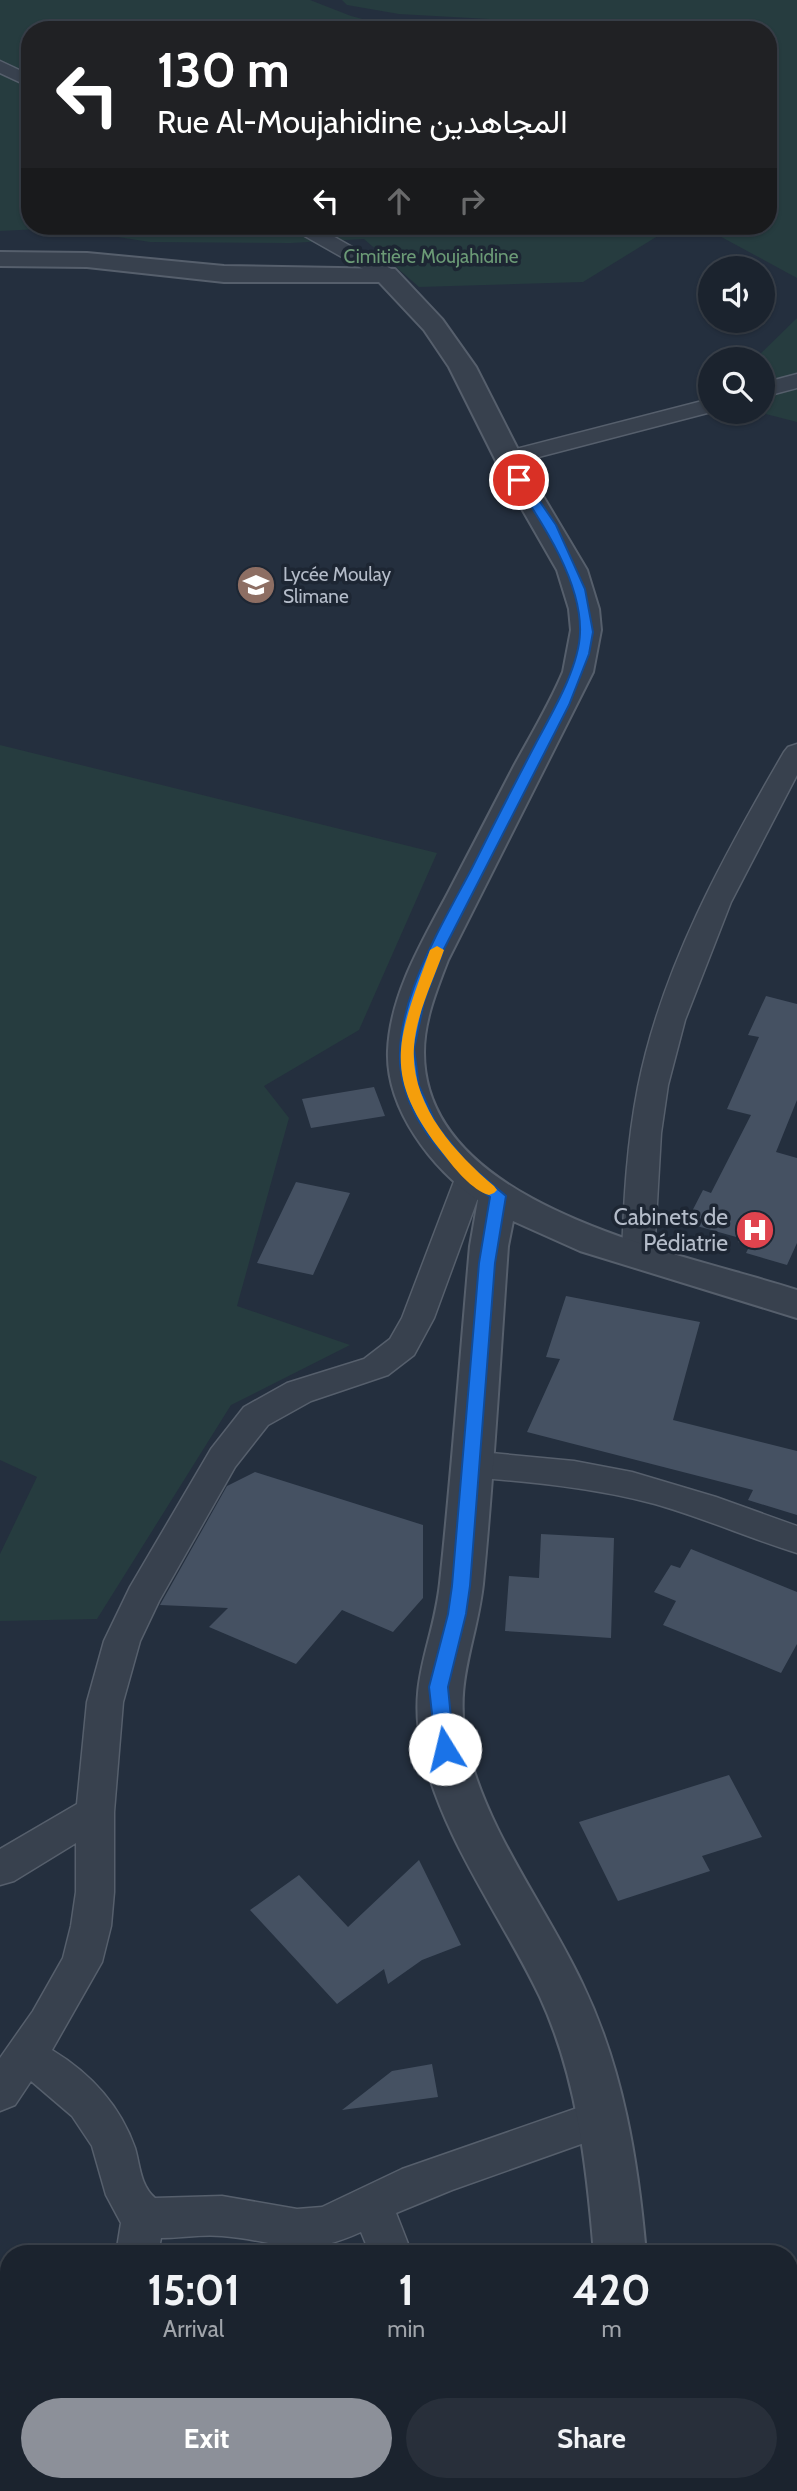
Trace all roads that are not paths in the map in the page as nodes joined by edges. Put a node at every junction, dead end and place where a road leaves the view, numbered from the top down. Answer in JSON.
{"nodes":[{"id":1,"x":0,"y":66,"type":"edge"},
{"id":2,"x":21,"y":77,"type":"edge"},
{"id":3,"x":317,"y":235,"type":"edge"},
{"id":4,"x":0,"y":259,"type":"edge"},
{"id":5,"x":386,"y":274,"type":"junction"},
{"id":6,"x":797,"y":381,"type":"edge"},
{"id":7,"x":775,"y":387,"type":"edge"},
{"id":8,"x":698,"y":409,"type":"edge"},
{"id":9,"x":508,"y":458,"type":"junction"},
{"id":10,"x":797,"y":752,"type":"edge"},
{"id":11,"x":485,"y":1186,"type":"junction"},
{"id":12,"x":638,"y":1256,"type":"junction"},
{"id":13,"x":797,"y":1304,"type":"edge"},
{"id":14,"x":470,"y":1464,"type":"junction"},
{"id":15,"x":797,"y":1540,"type":"edge"},
{"id":16,"x":95,"y":1812,"type":"junction"},
{"id":17,"x":0,"y":1870,"type":"edge"},
{"id":18,"x":25,"y":2057,"type":"junction"},
{"id":19,"x":0,"y":2092,"type":"edge"},
{"id":20,"x":603,"y":2118,"type":"junction"},
{"id":21,"x":372,"y":2206,"type":"junction"},
{"id":22,"x":141,"y":2234,"type":"edge"},
{"id":23,"x":387,"y":2245,"type":"edge"},
{"id":24,"x":619,"y":2245,"type":"edge"}],
"edges":[{"from":1,"to":2,"type":"street"},
{"from":3,"to":5,"type":"street"},
{"from":4,"to":5,"type":"street"},
{"from":5,"to":9,"type":"street"},
{"from":6,"to":7,"type":"street"},
{"from":8,"to":9,"type":"street"},
{"from":9,"to":11,"type":"street"},
{"from":10,"to":12,"type":"street"},
{"from":11,"to":12,"type":"street"},
{"from":11,"to":14,"type":"street"},
{"from":11,"to":16,"type":"street"},
{"from":12,"to":13,"type":"street"},
{"from":14,"to":15,"type":"street"},
{"from":14,"to":20,"type":"street"},
{"from":16,"to":17,"type":"street"},
{"from":16,"to":18,"type":"street"},
{"from":18,"to":19,"type":"street"},
{"from":18,"to":22,"type":"street"},
{"from":20,"to":21,"type":"street"},
{"from":20,"to":24,"type":"street"},
{"from":21,"to":22,"type":"street"},
{"from":21,"to":23,"type":"street"}]}
